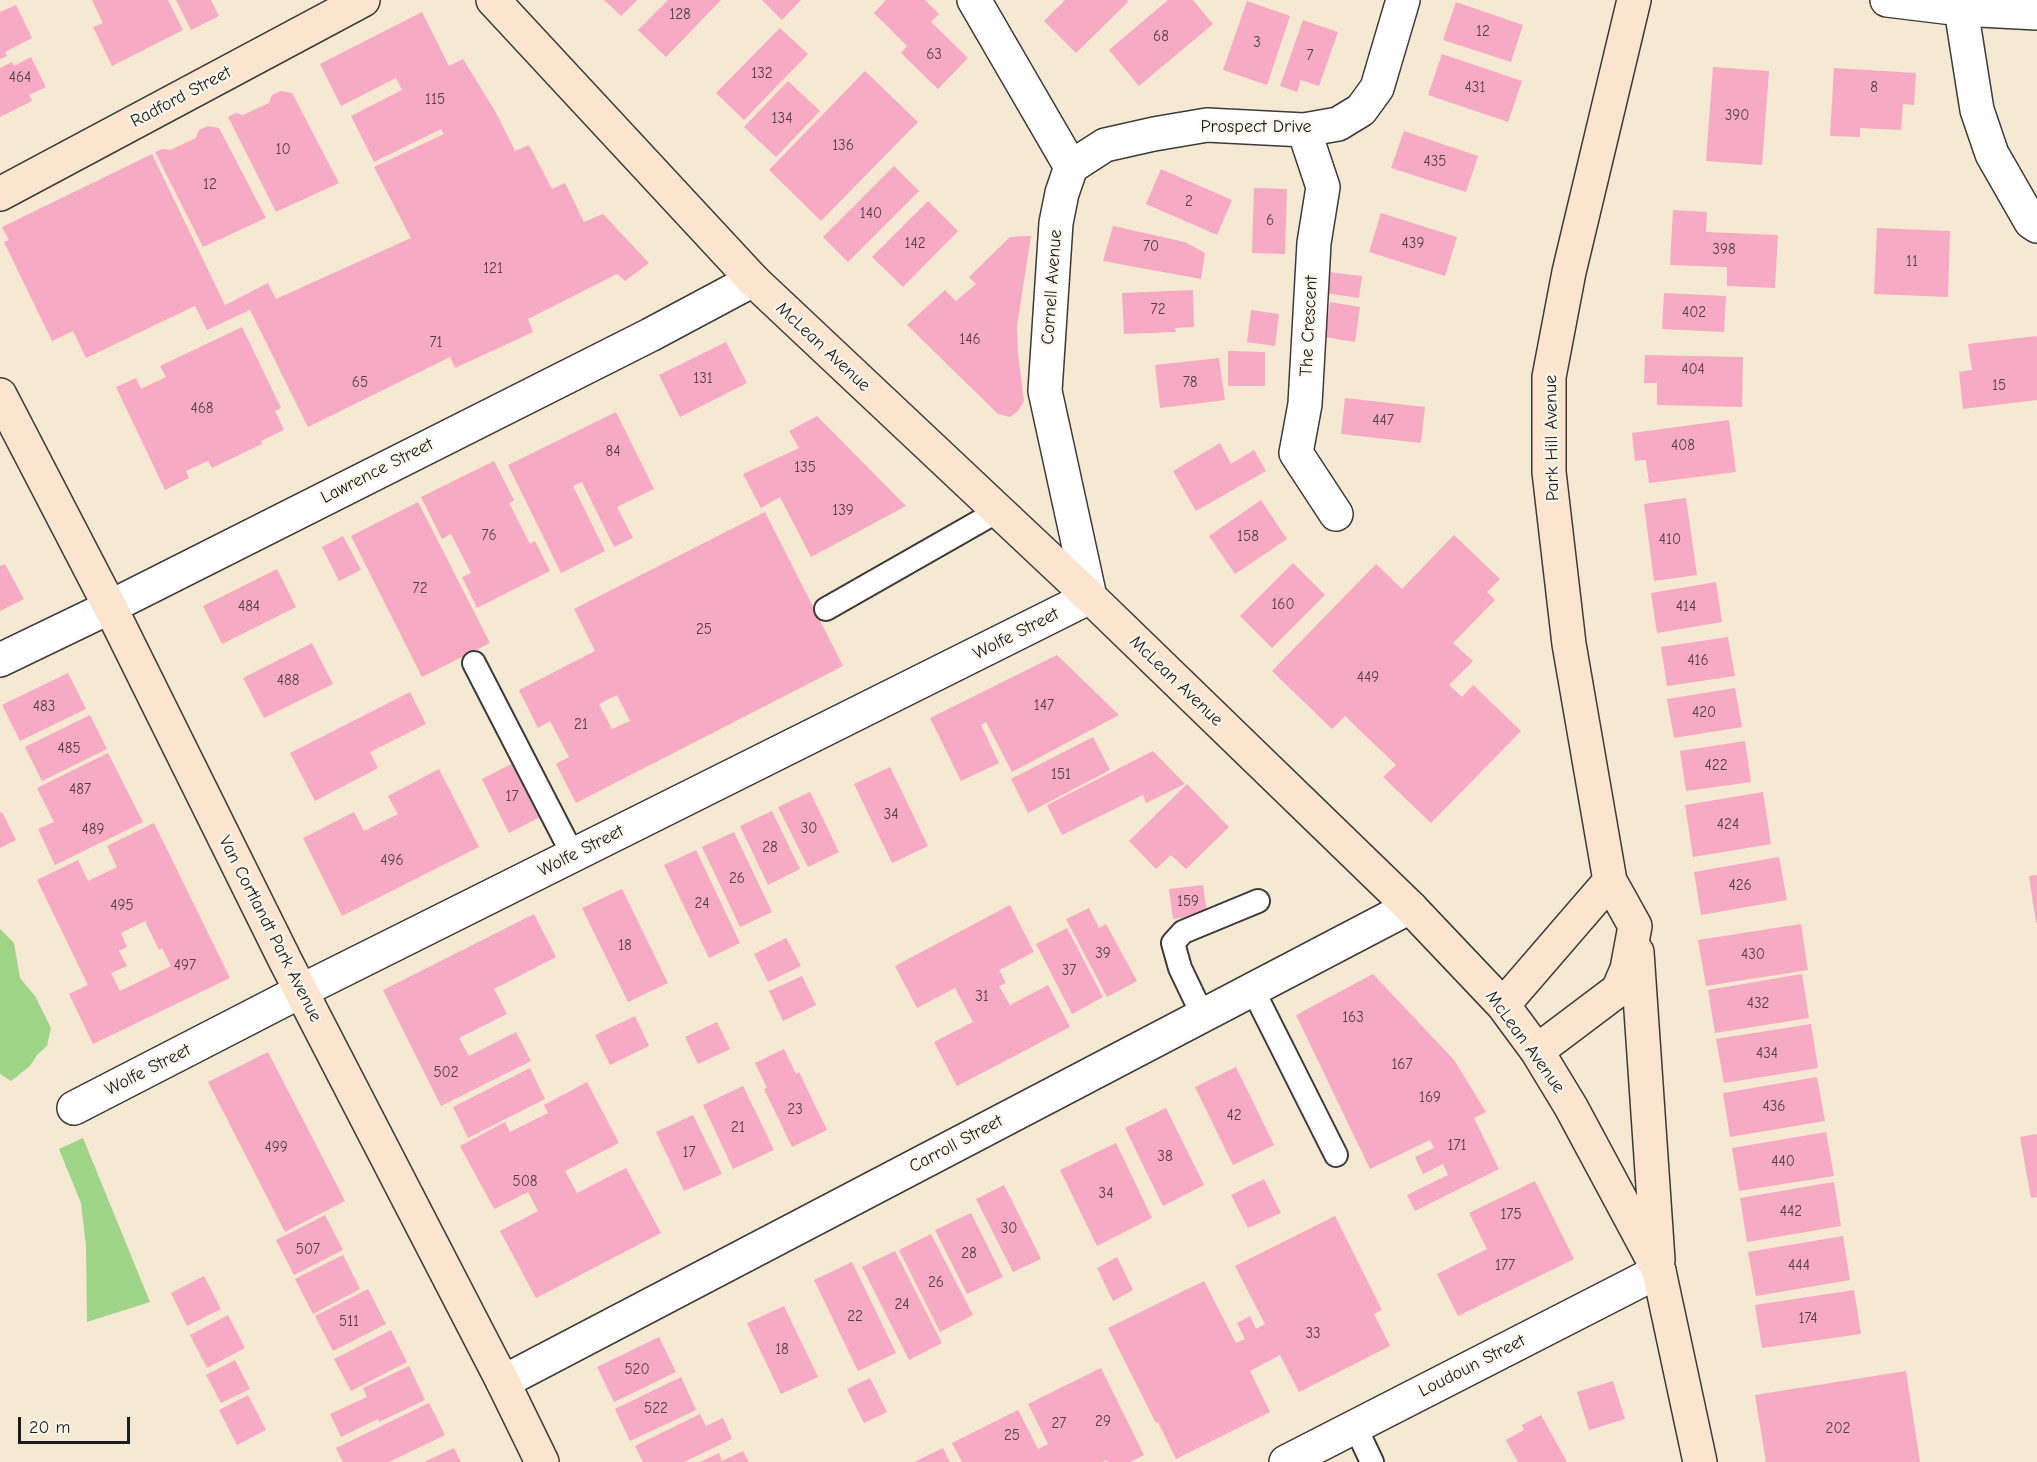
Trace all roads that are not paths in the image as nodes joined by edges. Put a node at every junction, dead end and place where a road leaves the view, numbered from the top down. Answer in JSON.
{"nodes":[{"id":1,"x":363,"y":0,"type":"edge"},
{"id":2,"x":493,"y":0,"type":"edge"},
{"id":3,"x":974,"y":0,"type":"edge"},
{"id":4,"x":1403,"y":0,"type":"edge"},
{"id":5,"x":1634,"y":0,"type":"edge"},
{"id":6,"x":1887,"y":0,"type":"edge"},
{"id":7,"x":1961,"y":9,"type":"junction"},
{"id":8,"x":2037,"y":13,"type":"edge"},
{"id":9,"x":1304,"y":130,"type":"junction"},
{"id":10,"x":1071,"y":167,"type":"junction"},
{"id":11,"x":0,"y":194,"type":"edge"},
{"id":12,"x":2037,"y":226,"type":"edge"},
{"id":13,"x":753,"y":280,"type":"junction"},
{"id":14,"x":0,"y":395,"type":"edge"},
{"id":15,"x":998,"y":511,"type":"junction"},
{"id":16,"x":1336,"y":514,"type":"dead end"},
{"id":17,"x":1090,"y":597,"type":"junction"},
{"id":18,"x":110,"y":607,"type":"junction"},
{"id":19,"x":826,"y":609,"type":"dead end"},
{"id":20,"x":0,"y":660,"type":"edge"},
{"id":21,"x":474,"y":663,"type":"dead end"},
{"id":22,"x":573,"y":855,"type":"junction"},
{"id":23,"x":1610,"y":881,"type":"junction"},
{"id":24,"x":1258,"y":901,"type":"dead end"},
{"id":25,"x":1410,"y":907,"type":"junction"},
{"id":26,"x":1635,"y":926,"type":"junction"},
{"id":27,"x":1253,"y":990,"type":"junction"},
{"id":28,"x":301,"y":991,"type":"junction"},
{"id":29,"x":1503,"y":1005,"type":"junction"},
{"id":30,"x":1203,"y":1016,"type":"junction"},
{"id":31,"x":1537,"y":1052,"type":"junction"},
{"id":32,"x":74,"y":1108,"type":"dead end"},
{"id":33,"x":1336,"y":1155,"type":"dead end"},
{"id":34,"x":1659,"y":1271,"type":"junction"},
{"id":35,"x":502,"y":1382,"type":"junction"},
{"id":36,"x":1355,"y":1426,"type":"junction"},
{"id":37,"x":542,"y":1462,"type":"edge"},
{"id":38,"x":1286,"y":1462,"type":"edge"},
{"id":39,"x":1372,"y":1462,"type":"edge"},
{"id":40,"x":1700,"y":1462,"type":"edge"}],
"edges":[{"from":1,"to":11,"type":"street","name":"Radford Street"},
{"from":2,"to":13,"type":"street","name":"McLean Avenue"},
{"from":3,"to":10,"type":"street"},
{"from":4,"to":9,"type":"street","name":"Prospect Drive"},
{"from":5,"to":23,"type":"street","name":"Park Hill Avenue"},
{"from":6,"to":7,"type":"street"},
{"from":7,"to":8,"type":"street"},
{"from":7,"to":12,"type":"street"},
{"from":9,"to":10,"type":"street","name":"Prospect Drive"},
{"from":9,"to":16,"type":"street","name":"The Crescent"},
{"from":10,"to":17,"type":"street","name":"Cornell Avenue"},
{"from":13,"to":15,"type":"street","name":"McLean Avenue"},
{"from":13,"to":18,"type":"street","name":"Lawrence Street"},
{"from":14,"to":18,"type":"street","name":"Van Cortlandt Park Avenue"},
{"from":15,"to":17,"type":"street","name":"McLean Avenue"},
{"from":15,"to":19,"type":"lane"},
{"from":17,"to":22,"type":"street","name":"Wolfe Street"},
{"from":17,"to":25,"type":"street","name":"McLean Avenue"},
{"from":18,"to":20,"type":"street","name":"Lawrence Street"},
{"from":18,"to":28,"type":"street","name":"Van Cortlandt Park Avenue"},
{"from":21,"to":22,"type":"lane"},
{"from":22,"to":28,"type":"street","name":"Wolfe Street"},
{"from":23,"to":26,"type":"street","name":"Park Hill Avenue"},
{"from":23,"to":29,"type":"street"},
{"from":24,"to":30,"type":"lane"},
{"from":25,"to":27,"type":"street","name":"Carroll Street"},
{"from":25,"to":29,"type":"street","name":"McLean Avenue"},
{"from":26,"to":31,"type":"street"},
{"from":26,"to":34,"type":"street"},
{"from":27,"to":30,"type":"street","name":"Carroll Street"},
{"from":27,"to":33,"type":"lane"},
{"from":28,"to":32,"type":"street","name":"Wolfe Street"},
{"from":28,"to":35,"type":"street","name":"Van Cortlandt Park Avenue"},
{"from":29,"to":31,"type":"street","name":"McLean Avenue"},
{"from":30,"to":35,"type":"street","name":"Carroll Street"},
{"from":31,"to":34,"type":"street","name":"McLean Avenue"},
{"from":34,"to":36,"type":"street","name":"Loudoun Street"},
{"from":34,"to":40,"type":"street","name":"McLean Avenue"},
{"from":35,"to":37,"type":"street","name":"Van Cortlandt Park Avenue"},
{"from":36,"to":38,"type":"street","name":"Loudoun Street"},
{"from":36,"to":39,"type":"lane"}]}
